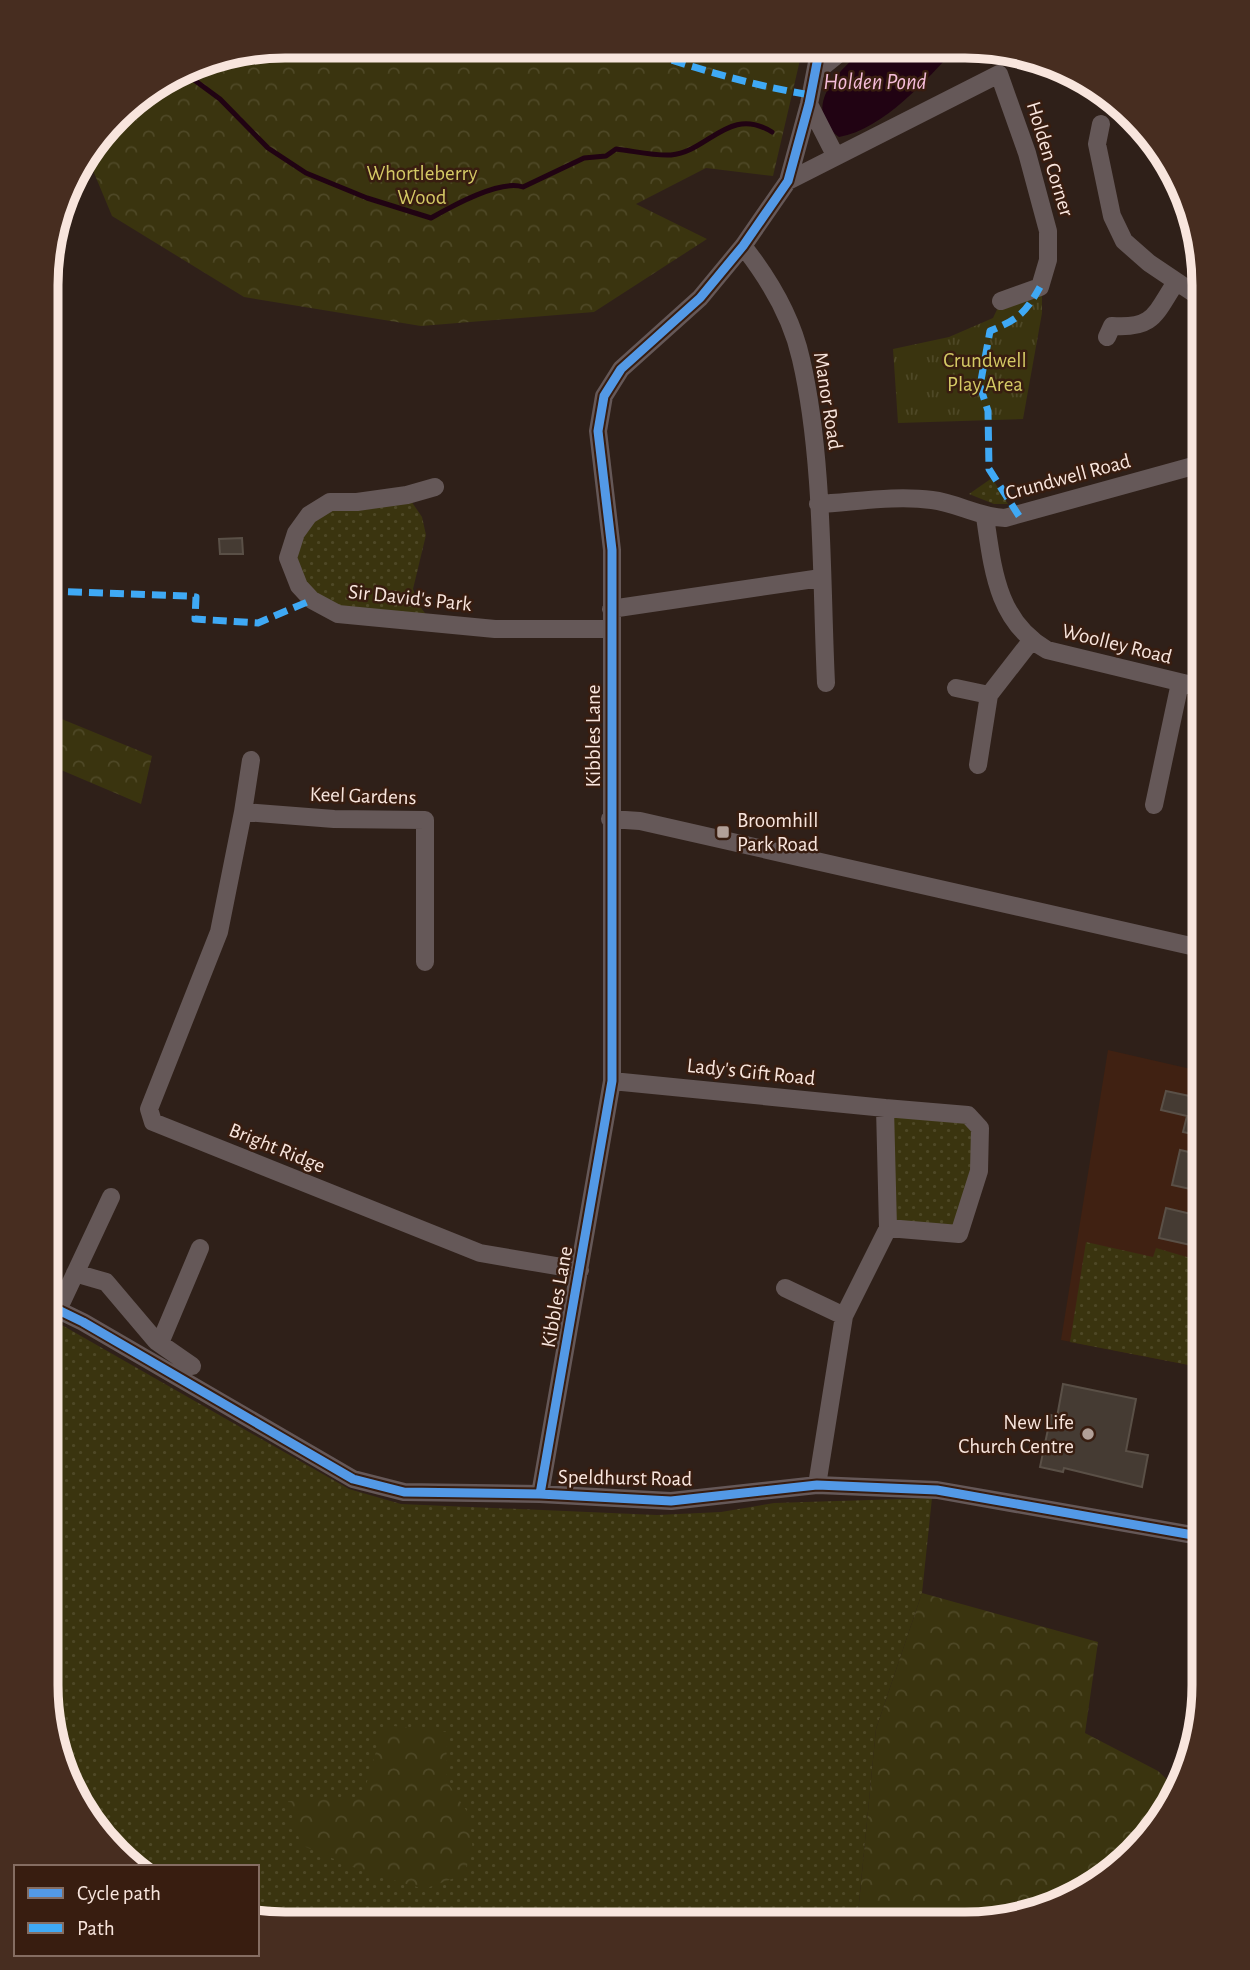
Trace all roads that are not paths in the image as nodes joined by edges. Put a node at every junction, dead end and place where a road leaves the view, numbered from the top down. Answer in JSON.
{"nodes":[{"id":1,"x":818,"y":58,"type":"edge"},
{"id":2,"x":833,"y":58,"type":"edge"},
{"id":3,"x":816,"y":72,"type":"junction"},
{"id":4,"x":809,"y":104,"type":"junction"},
{"id":5,"x":1101,"y":124,"type":"dead end"},
{"id":6,"x":835,"y":155,"type":"junction"},
{"id":7,"x":788,"y":181,"type":"junction"},
{"id":8,"x":743,"y":246,"type":"junction"},
{"id":9,"x":1176,"y":282,"type":"junction"},
{"id":10,"x":1192,"y":292,"type":"edge"},
{"id":11,"x":1001,"y":301,"type":"dead end"},
{"id":12,"x":1107,"y":337,"type":"dead end"},
{"id":13,"x":1192,"y":466,"type":"edge"},
{"id":14,"x":435,"y":487,"type":"dead end"},
{"id":15,"x":818,"y":504,"type":"junction"},
{"id":16,"x":985,"y":517,"type":"junction"},
{"id":17,"x":821,"y":578,"type":"junction"},
{"id":18,"x":611,"y":609,"type":"junction"},
{"id":19,"x":610,"y":629,"type":"junction"},
{"id":20,"x":1031,"y":641,"type":"junction"},
{"id":21,"x":826,"y":683,"type":"dead end"},
{"id":22,"x":1180,"y":683,"type":"junction"},
{"id":23,"x":1192,"y":686,"type":"edge"},
{"id":24,"x":957,"y":688,"type":"dead end"},
{"id":25,"x":989,"y":695,"type":"junction"},
{"id":26,"x":251,"y":760,"type":"dead end"},
{"id":27,"x":978,"y":765,"type":"dead end"},
{"id":28,"x":1154,"y":805,"type":"dead end"},
{"id":29,"x":243,"y":812,"type":"junction"},
{"id":30,"x":610,"y":819,"type":"junction"},
{"id":31,"x":1192,"y":946,"type":"edge"},
{"id":32,"x":425,"y":961,"type":"dead end"},
{"id":33,"x":612,"y":1082,"type":"junction"},
{"id":34,"x":885,"y":1108,"type":"junction"},
{"id":35,"x":111,"y":1197,"type":"dead end"},
{"id":36,"x":888,"y":1228,"type":"junction"},
{"id":37,"x":200,"y":1248,"type":"dead end"},
{"id":38,"x":580,"y":1270,"type":"junction"},
{"id":39,"x":75,"y":1273,"type":"junction"},
{"id":40,"x":785,"y":1288,"type":"dead end"},
{"id":41,"x":58,"y":1298,"type":"edge"},
{"id":42,"x":58,"y":1310,"type":"edge"},
{"id":43,"x":844,"y":1316,"type":"junction"},
{"id":44,"x":160,"y":1343,"type":"junction"},
{"id":45,"x":192,"y":1366,"type":"dead end"},
{"id":46,"x":817,"y":1485,"type":"junction"},
{"id":47,"x":540,"y":1494,"type":"junction"},
{"id":48,"x":1192,"y":1535,"type":"edge"}],
"edges":[{"from":1,"to":3,"type":"street","name":"Kibbles Lane"},
{"from":2,"to":3,"type":"street"},
{"from":3,"to":4,"type":"street","name":"Kibbles Lane"},
{"from":4,"to":6,"type":"street"},
{"from":4,"to":7,"type":"street","name":"Kibbles Lane"},
{"from":5,"to":9,"type":"street"},
{"from":6,"to":7,"type":"street","name":"Holden Corner"},
{"from":6,"to":11,"type":"street","name":"Holden Corner"},
{"from":7,"to":8,"type":"street","name":"Kibbles Lane"},
{"from":8,"to":15,"type":"street","name":"Manor Road"},
{"from":8,"to":18,"type":"street","name":"Kibbles Lane"},
{"from":9,"to":10,"type":"street"},
{"from":9,"to":12,"type":"street"},
{"from":13,"to":16,"type":"street","name":"Crundwell Road"},
{"from":14,"to":19,"type":"street","name":"Sir David's Park"},
{"from":15,"to":16,"type":"street","name":"Crundwell Road"},
{"from":15,"to":17,"type":"street","name":"Manor Road"},
{"from":16,"to":20,"type":"street","name":"Woolley Road"},
{"from":17,"to":18,"type":"street"},
{"from":17,"to":21,"type":"street","name":"Manor Road"},
{"from":18,"to":19,"type":"street","name":"Kibbles Lane"},
{"from":19,"to":30,"type":"street","name":"Kibbles Lane"},
{"from":20,"to":22,"type":"street","name":"Woolley Road"},
{"from":20,"to":25,"type":"street"},
{"from":22,"to":23,"type":"street","name":"Woolley Road"},
{"from":22,"to":28,"type":"street"},
{"from":24,"to":25,"type":"street"},
{"from":25,"to":27,"type":"street"},
{"from":26,"to":29,"type":"street"},
{"from":29,"to":32,"type":"street","name":"Keel Gardens"},
{"from":29,"to":38,"type":"street","name":"Bright Ridge"},
{"from":30,"to":31,"type":"street"},
{"from":30,"to":33,"type":"street","name":"Kibbles Lane"},
{"from":33,"to":34,"type":"street","name":"Lady's Gift Road"},
{"from":33,"to":38,"type":"street","name":"Kibbles Lane"},
{"from":34,"to":36,"type":"street"},
{"from":34,"to":36,"type":"street","name":"Lady's Gift Road"},
{"from":35,"to":39,"type":"street"},
{"from":36,"to":43,"type":"street"},
{"from":37,"to":44,"type":"street"},
{"from":38,"to":47,"type":"street","name":"Kibbles Lane"},
{"from":39,"to":41,"type":"street"},
{"from":39,"to":44,"type":"street"},
{"from":40,"to":43,"type":"street"},
{"from":42,"to":47,"type":"street","name":"Speldhurst Road"},
{"from":43,"to":46,"type":"street"},
{"from":44,"to":45,"type":"street"},
{"from":46,"to":47,"type":"street","name":"Speldhurst Road"},
{"from":46,"to":48,"type":"street","name":"Speldhurst Road"}]}
